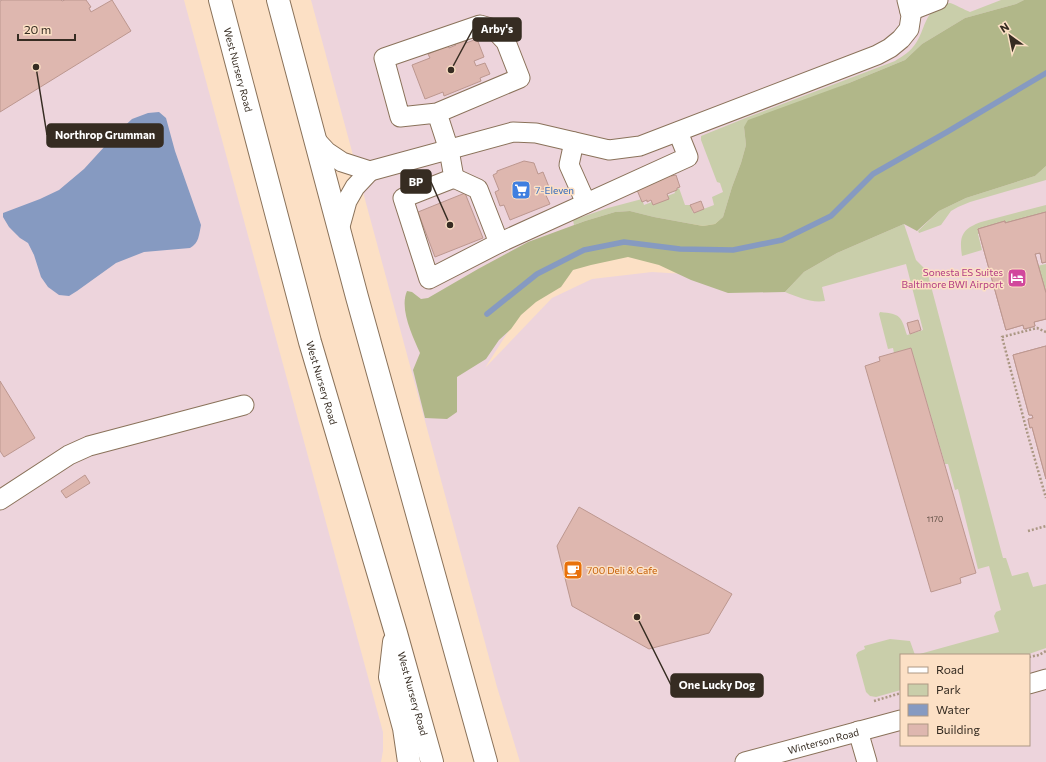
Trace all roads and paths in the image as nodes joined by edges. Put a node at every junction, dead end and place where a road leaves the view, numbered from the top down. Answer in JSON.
{"nodes":[{"id":1,"x":220,"y":0,"type":"edge"},
{"id":2,"x":278,"y":0,"type":"edge"},
{"id":3,"x":938,"y":0,"type":"edge"},
{"id":4,"x":909,"y":6,"type":"edge"},
{"id":5,"x":437,"y":113,"type":"junction"},
{"id":6,"x":678,"y":132,"type":"junction"},
{"id":7,"x":315,"y":139,"type":"junction"},
{"id":8,"x":574,"y":142,"type":"junction"},
{"id":9,"x":449,"y":150,"type":"junction"},
{"id":10,"x":370,"y":171,"type":"junction"},
{"id":11,"x":454,"y":178,"type":"junction"},
{"id":12,"x":586,"y":203,"type":"junction"},
{"id":13,"x":339,"y":230,"type":"junction"},
{"id":14,"x":499,"y":243,"type":"junction"},
{"id":15,"x":1046,"y":332,"type":"edge"},
{"id":16,"x":244,"y":405,"type":"dead end"},
{"id":17,"x":1046,"y":498,"type":"edge"},
{"id":18,"x":0,"y":500,"type":"edge"},
{"id":19,"x":1046,"y":526,"type":"edge"},
{"id":20,"x":1028,"y":531,"type":"dead end"},
{"id":21,"x":396,"y":632,"type":"junction"},
{"id":22,"x":1046,"y":651,"type":"edge"},
{"id":23,"x":1030,"y":657,"type":"edge"},
{"id":24,"x":1046,"y":679,"type":"edge"},
{"id":25,"x":1030,"y":684,"type":"edge"},
{"id":26,"x":900,"y":693,"type":"edge"},
{"id":27,"x":874,"y":701,"type":"dead end"},
{"id":28,"x":900,"y":720,"type":"edge"},
{"id":29,"x":858,"y":731,"type":"junction"},
{"id":30,"x":409,"y":762,"type":"edge"},
{"id":31,"x":432,"y":762,"type":"edge"},
{"id":32,"x":486,"y":762,"type":"edge"},
{"id":33,"x":745,"y":762,"type":"edge"},
{"id":34,"x":868,"y":762,"type":"edge"}],
"edges":[{"from":1,"to":21,"type":"main road","name":"West Nursery Road"},
{"from":2,"to":7,"type":"main road"},
{"from":3,"to":4,"type":"street"},
{"from":4,"to":6,"type":"street"},
{"from":5,"to":5,"type":"street"},
{"from":5,"to":9,"type":"street"},
{"from":6,"to":8,"type":"street"},
{"from":6,"to":12,"type":"street"},
{"from":7,"to":10,"type":"street"},
{"from":7,"to":13,"type":"main road"},
{"from":8,"to":9,"type":"street"},
{"from":8,"to":12,"type":"street"},
{"from":9,"to":10,"type":"street"},
{"from":9,"to":11,"type":"street"},
{"from":10,"to":13,"type":"street"},
{"from":11,"to":14,"type":"street"},
{"from":11,"to":14,"type":"street"},
{"from":12,"to":14,"type":"street"},
{"from":13,"to":32,"type":"main road"},
{"from":15,"to":17,"type":"path"},
{"from":16,"to":18,"type":"street"},
{"from":19,"to":20,"type":"path"},
{"from":21,"to":30,"type":"main road"},
{"from":21,"to":31,"type":"main road","name":"West Nursery Road"},
{"from":22,"to":23,"type":"path"},
{"from":24,"to":25,"type":"street"},
{"from":26,"to":27,"type":"path"},
{"from":28,"to":29,"type":"street","name":"Winterson Road"},
{"from":29,"to":33,"type":"street","name":"Winterson Road"},
{"from":29,"to":34,"type":"street"}]}
